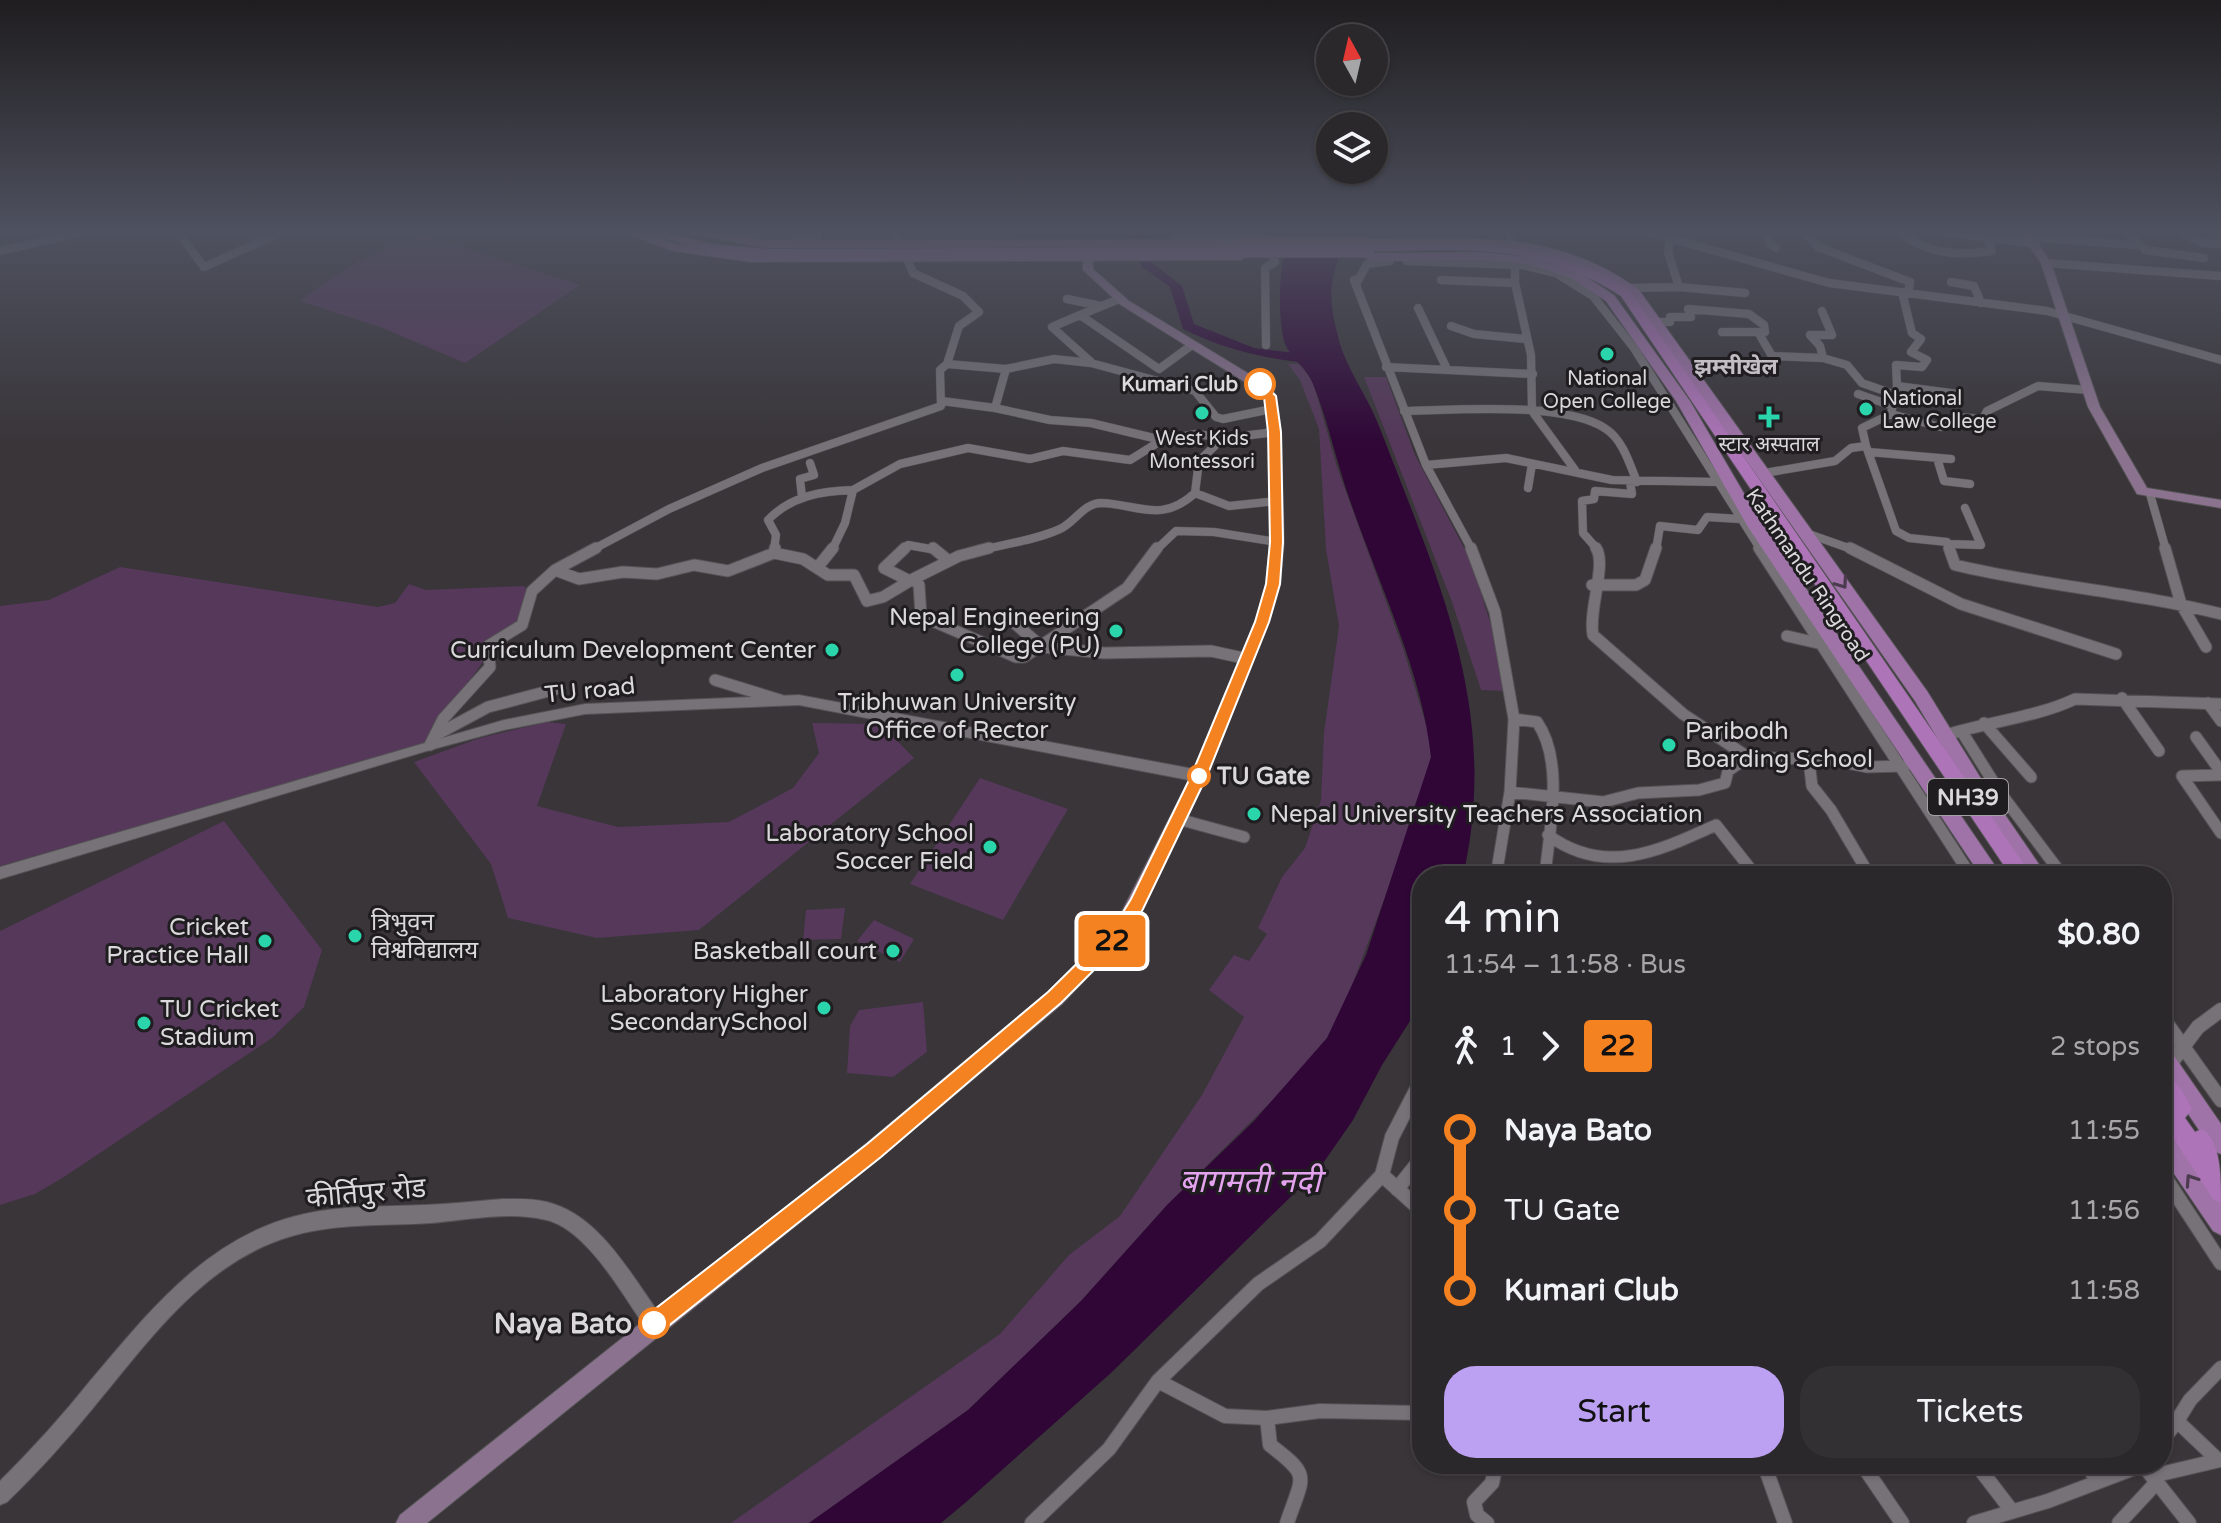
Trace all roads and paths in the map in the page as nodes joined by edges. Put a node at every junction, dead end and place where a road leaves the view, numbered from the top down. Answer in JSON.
{"nodes":[{"id":1,"x":969,"y":302,"type":"edge"},
{"id":2,"x":1082,"y":302,"type":"edge"},
{"id":3,"x":1111,"y":302,"type":"edge"},
{"id":4,"x":1124,"y":302,"type":"edge"},
{"id":5,"x":1265,"y":302,"type":"edge"},
{"id":6,"x":1363,"y":302,"type":"edge"},
{"id":7,"x":1519,"y":302,"type":"edge"},
{"id":8,"x":1601,"y":302,"type":"edge"},
{"id":9,"x":1606,"y":302,"type":"edge"},
{"id":10,"x":1623,"y":302,"type":"edge"},
{"id":11,"x":1642,"y":302,"type":"edge"},
{"id":12,"x":1907,"y":302,"type":"edge"},
{"id":13,"x":1975,"y":302,"type":"edge"},
{"id":14,"x":2061,"y":302,"type":"edge"},
{"id":15,"x":1981,"y":303,"type":"joint"},
{"id":16,"x":1101,"y":306,"type":"junction"},
{"id":17,"x":1418,"y":308,"type":"dead end"},
{"id":18,"x":1822,"y":311,"type":"dead end"},
{"id":19,"x":1080,"y":315,"type":"junction"},
{"id":20,"x":2066,"y":315,"type":"junction"},
{"id":21,"x":1618,"y":316,"type":"junction"},
{"id":22,"x":1658,"y":322,"type":"junction"},
{"id":23,"x":1451,"y":326,"type":"dead end"},
{"id":24,"x":1722,"y":332,"type":"dead end"},
{"id":25,"x":1758,"y":332,"type":"junction"},
{"id":26,"x":1526,"y":339,"type":"junction"},
{"id":27,"x":1192,"y":345,"type":"junction"},
{"id":28,"x":1266,"y":345,"type":"dead end"},
{"id":29,"x":1772,"y":356,"type":"junction"},
{"id":30,"x":1823,"y":358,"type":"junction"},
{"id":31,"x":2221,"y":360,"type":"edge"},
{"id":32,"x":1091,"y":363,"type":"junction"},
{"id":33,"x":947,"y":364,"type":"junction"},
{"id":34,"x":1386,"y":367,"type":"junction"},
{"id":35,"x":1446,"y":367,"type":"junction"},
{"id":36,"x":1006,"y":369,"type":"junction"},
{"id":37,"x":1159,"y":369,"type":"junction"},
{"id":38,"x":1689,"y":369,"type":"junction"},
{"id":39,"x":1533,"y":374,"type":"junction"},
{"id":40,"x":1146,"y":377,"type":"junction"},
{"id":41,"x":1897,"y":390,"type":"junction"},
{"id":42,"x":2088,"y":390,"type":"junction"},
{"id":43,"x":1858,"y":394,"type":"dead end"},
{"id":44,"x":1958,"y":394,"type":"dead end"},
{"id":45,"x":942,"y":401,"type":"junction"},
{"id":46,"x":1697,"y":401,"type":"junction"},
{"id":47,"x":995,"y":408,"type":"junction"},
{"id":48,"x":1272,"y":409,"type":"junction"},
{"id":49,"x":1892,"y":410,"type":"junction"},
{"id":50,"x":1404,"y":411,"type":"junction"},
{"id":51,"x":1532,"y":411,"type":"junction"},
{"id":52,"x":1275,"y":432,"type":"junction"},
{"id":53,"x":1223,"y":438,"type":"junction"},
{"id":54,"x":1162,"y":440,"type":"junction"},
{"id":55,"x":1868,"y":449,"type":"junction"},
{"id":56,"x":1937,"y":458,"type":"junction"},
{"id":57,"x":1951,"y":459,"type":"dead end"},
{"id":58,"x":810,"y":463,"type":"dead end"},
{"id":59,"x":1532,"y":464,"type":"junction"},
{"id":60,"x":1426,"y":465,"type":"junction"},
{"id":61,"x":1576,"y":471,"type":"junction"},
{"id":62,"x":1765,"y":473,"type":"junction"},
{"id":63,"x":1634,"y":482,"type":"junction"},
{"id":64,"x":1722,"y":482,"type":"junction"},
{"id":65,"x":1970,"y":484,"type":"dead end"},
{"id":66,"x":1528,"y":488,"type":"dead end"},
{"id":67,"x":853,"y":490,"type":"junction"},
{"id":68,"x":1195,"y":493,"type":"junction"},
{"id":69,"x":2150,"y":494,"type":"junction"},
{"id":70,"x":802,"y":497,"type":"junction"},
{"id":71,"x":1277,"y":501,"type":"junction"},
{"id":72,"x":2221,"y":504,"type":"edge"},
{"id":73,"x":1965,"y":508,"type":"dead end"},
{"id":74,"x":1740,"y":519,"type":"junction"},
{"id":75,"x":1806,"y":533,"type":"junction"},
{"id":76,"x":1277,"y":542,"type":"junction"},
{"id":77,"x":1948,"y":544,"type":"junction"},
{"id":78,"x":774,"y":553,"type":"junction"},
{"id":79,"x":949,"y":561,"type":"junction"},
{"id":80,"x":817,"y":568,"type":"junction"},
{"id":81,"x":555,"y":570,"type":"junction"},
{"id":82,"x":912,"y":580,"type":"junction"},
{"id":83,"x":1592,"y":585,"type":"junction"},
{"id":84,"x":2181,"y":604,"type":"junction"},
{"id":85,"x":2221,"y":614,"type":"edge"},
{"id":86,"x":1011,"y":620,"type":"dead end"},
{"id":87,"x":1787,"y":636,"type":"dead end"},
{"id":88,"x":1822,"y":644,"type":"junction"},
{"id":89,"x":1042,"y":647,"type":"junction"},
{"id":90,"x":2206,"y":647,"type":"dead end"},
{"id":91,"x":2116,"y":654,"type":"dead end"},
{"id":92,"x":1248,"y":659,"type":"junction"},
{"id":93,"x":715,"y":680,"type":"dead end"},
{"id":94,"x":560,"y":688,"type":"dead end"},
{"id":95,"x":2122,"y":698,"type":"junction"},
{"id":96,"x":780,"y":700,"type":"junction"},
{"id":97,"x":2208,"y":703,"type":"junction"},
{"id":98,"x":2221,"y":704,"type":"edge"},
{"id":99,"x":1514,"y":719,"type":"junction"},
{"id":100,"x":2221,"y":721,"type":"edge"},
{"id":101,"x":1984,"y":723,"type":"junction"},
{"id":102,"x":1954,"y":733,"type":"junction"},
{"id":103,"x":2196,"y":737,"type":"dead end"},
{"id":104,"x":432,"y":740,"type":"junction"},
{"id":105,"x":2159,"y":751,"type":"dead end"},
{"id":106,"x":1748,"y":757,"type":"junction"},
{"id":107,"x":1809,"y":761,"type":"junction"},
{"id":108,"x":1918,"y":764,"type":"junction"},
{"id":109,"x":1899,"y":766,"type":"junction"},
{"id":110,"x":2221,"y":774,"type":"edge"},
{"id":111,"x":1199,"y":776,"type":"junction"},
{"id":112,"x":2031,"y":777,"type":"dead end"},
{"id":113,"x":1510,"y":792,"type":"junction"},
{"id":114,"x":1553,"y":798,"type":"junction"},
{"id":115,"x":1178,"y":819,"type":"junction"},
{"id":116,"x":2221,"y":832,"type":"edge"},
{"id":117,"x":1548,"y":835,"type":"junction"},
{"id":118,"x":1244,"y":837,"type":"dead end"},
{"id":119,"x":1498,"y":866,"type":"edge"},
{"id":120,"x":1546,"y":866,"type":"edge"},
{"id":121,"x":1748,"y":866,"type":"edge"},
{"id":122,"x":1864,"y":866,"type":"edge"},
{"id":123,"x":1964,"y":866,"type":"edge"},
{"id":124,"x":1985,"y":866,"type":"edge"},
{"id":125,"x":2003,"y":866,"type":"edge"},
{"id":126,"x":2015,"y":866,"type":"edge"},
{"id":127,"x":2030,"y":866,"type":"edge"},
{"id":128,"x":2055,"y":866,"type":"edge"},
{"id":129,"x":0,"y":873,"type":"edge"},
{"id":130,"x":2221,"y":1010,"type":"edge"},
{"id":131,"x":2172,"y":1030,"type":"edge"},
{"id":132,"x":2182,"y":1044,"type":"junction"},
{"id":133,"x":2172,"y":1058,"type":"edge"},
{"id":134,"x":2172,"y":1079,"type":"edge"},
{"id":135,"x":2172,"y":1083,"type":"edge"},
{"id":136,"x":1412,"y":1098,"type":"edge"},
{"id":137,"x":2221,"y":1100,"type":"edge"},
{"id":138,"x":2172,"y":1117,"type":"edge"},
{"id":139,"x":2221,"y":1143,"type":"edge"},
{"id":140,"x":2172,"y":1151,"type":"edge"},
{"id":141,"x":2221,"y":1168,"type":"edge"},
{"id":142,"x":1412,"y":1170,"type":"edge"},
{"id":143,"x":1382,"y":1175,"type":"junction"},
{"id":144,"x":2172,"y":1188,"type":"edge"},
{"id":145,"x":1397,"y":1189,"type":"junction"},
{"id":146,"x":2221,"y":1191,"type":"edge"},
{"id":147,"x":1412,"y":1202,"type":"edge"},
{"id":148,"x":2221,"y":1223,"type":"edge"},
{"id":149,"x":2221,"y":1263,"type":"edge"},
{"id":150,"x":654,"y":1323,"type":"junction"},
{"id":151,"x":2221,"y":1368,"type":"edge"},
{"id":152,"x":1158,"y":1381,"type":"junction"},
{"id":153,"x":1412,"y":1413,"type":"edge"},
{"id":154,"x":1267,"y":1418,"type":"junction"},
{"id":155,"x":2177,"y":1421,"type":"junction"},
{"id":156,"x":2172,"y":1428,"type":"edge"},
{"id":157,"x":2219,"y":1460,"type":"edge"},
{"id":158,"x":2172,"y":1468,"type":"edge"},
{"id":159,"x":1495,"y":1474,"type":"edge"},
{"id":160,"x":1768,"y":1474,"type":"edge"},
{"id":161,"x":1869,"y":1474,"type":"edge"},
{"id":162,"x":1984,"y":1474,"type":"edge"},
{"id":163,"x":2093,"y":1474,"type":"edge"},
{"id":164,"x":2138,"y":1474,"type":"edge"},
{"id":165,"x":2149,"y":1474,"type":"edge"},
{"id":166,"x":2152,"y":1474,"type":"edge"},
{"id":167,"x":2098,"y":1481,"type":"junction"},
{"id":168,"x":0,"y":1495,"type":"edge"},
{"id":169,"x":2012,"y":1511,"type":"junction"},
{"id":170,"x":408,"y":1523,"type":"edge"},
{"id":171,"x":1032,"y":1523,"type":"edge"},
{"id":172,"x":1287,"y":1523,"type":"edge"},
{"id":173,"x":1487,"y":1523,"type":"edge"},
{"id":174,"x":1785,"y":1523,"type":"edge"},
{"id":175,"x":1902,"y":1523,"type":"edge"},
{"id":176,"x":1974,"y":1523,"type":"edge"},
{"id":177,"x":2119,"y":1523,"type":"edge"},
{"id":178,"x":2189,"y":1523,"type":"edge"}],
"edges":[{"from":1,"to":33,"type":"street"},
{"from":2,"to":16,"type":"street"},
{"from":3,"to":16,"type":"street"},
{"from":4,"to":27,"type":"main road"},
{"from":5,"to":28,"type":"street"},
{"from":6,"to":34,"type":"street"},
{"from":7,"to":26,"type":"street"},
{"from":8,"to":21,"type":"street"},
{"from":9,"to":21,"type":"main road"},
{"from":10,"to":46,"type":"highway","name":"Kathmandu Ringroad","number":"NH39"},
{"from":11,"to":22,"type":"main road"},
{"from":12,"to":41,"type":"street"},
{"from":13,"to":15,"type":"street"},
{"from":14,"to":20,"type":"main road"},
{"from":15,"to":20,"type":"street"},
{"from":16,"to":19,"type":"street"},
{"from":17,"to":35,"type":"street"},
{"from":18,"to":30,"type":"street"},
{"from":19,"to":32,"type":"street"},
{"from":19,"to":37,"type":"street"},
{"from":20,"to":31,"type":"street"},
{"from":20,"to":42,"type":"main road"},
{"from":21,"to":46,"type":"main road"},
{"from":21,"to":64,"type":"street"},
{"from":22,"to":25,"type":"street"},
{"from":22,"to":38,"type":"main road"},
{"from":23,"to":26,"type":"street"},
{"from":24,"to":25,"type":"street"},
{"from":25,"to":29,"type":"street"},
{"from":26,"to":39,"type":"street"},
{"from":27,"to":37,"type":"street"},
{"from":27,"to":48,"type":"main road"},
{"from":29,"to":30,"type":"street"},
{"from":29,"to":38,"type":"street"},
{"from":30,"to":41,"type":"street"},
{"from":32,"to":36,"type":"street"},
{"from":32,"to":40,"type":"street"},
{"from":33,"to":36,"type":"street"},
{"from":33,"to":45,"type":"street"},
{"from":34,"to":35,"type":"street"},
{"from":34,"to":50,"type":"street"},
{"from":35,"to":39,"type":"street"},
{"from":36,"to":47,"type":"street"},
{"from":37,"to":40,"type":"street"},
{"from":38,"to":46,"type":"main road"},
{"from":39,"to":51,"type":"street"},
{"from":40,"to":48,"type":"street"},
{"from":41,"to":44,"type":"street"},
{"from":41,"to":49,"type":"street"},
{"from":42,"to":49,"type":"street"},
{"from":42,"to":69,"type":"main road"},
{"from":43,"to":49,"type":"street"},
{"from":45,"to":47,"type":"street"},
{"from":45,"to":81,"type":"street"},
{"from":46,"to":62,"type":"main road"},
{"from":46,"to":64,"type":"main road"},
{"from":46,"to":125,"type":"highway","name":"Kathmandu Ringroad","number":"NH39"},
{"from":46,"to":126,"type":"highway","name":"Kathmandu Ringroad","number":"NH39"},
{"from":47,"to":54,"type":"street"},
{"from":48,"to":52,"type":"main road"},
{"from":49,"to":55,"type":"street"},
{"from":50,"to":51,"type":"street"},
{"from":50,"to":60,"type":"street"},
{"from":51,"to":61,"type":"street"},
{"from":51,"to":63,"type":"street"},
{"from":52,"to":53,"type":"street"},
{"from":52,"to":71,"type":"main road"},
{"from":53,"to":54,"type":"street"},
{"from":53,"to":68,"type":"street"},
{"from":54,"to":67,"type":"street"},
{"from":55,"to":56,"type":"street"},
{"from":55,"to":62,"type":"street"},
{"from":55,"to":77,"type":"street"},
{"from":56,"to":57,"type":"street"},
{"from":56,"to":65,"type":"street"},
{"from":58,"to":70,"type":"street"},
{"from":59,"to":60,"type":"street"},
{"from":59,"to":61,"type":"street"},
{"from":59,"to":66,"type":"street"},
{"from":60,"to":99,"type":"street"},
{"from":61,"to":63,"type":"street"},
{"from":62,"to":75,"type":"main road"},
{"from":63,"to":64,"type":"street"},
{"from":63,"to":83,"type":"street"},
{"from":64,"to":74,"type":"street"},
{"from":64,"to":108,"type":"main road"},
{"from":67,"to":70,"type":"street"},
{"from":67,"to":80,"type":"street"},
{"from":68,"to":71,"type":"street"},
{"from":68,"to":79,"type":"street"},
{"from":69,"to":72,"type":"main road"},
{"from":69,"to":84,"type":"street"},
{"from":70,"to":78,"type":"street"},
{"from":71,"to":76,"type":"main road"},
{"from":73,"to":77,"type":"street"},
{"from":74,"to":83,"type":"street"},
{"from":74,"to":88,"type":"street"},
{"from":75,"to":91,"type":"street"},
{"from":75,"to":102,"type":"main road","one_way":true},
{"from":76,"to":89,"type":"street"},
{"from":76,"to":92,"type":"main road"},
{"from":77,"to":84,"type":"street"},
{"from":78,"to":80,"type":"street"},
{"from":78,"to":81,"type":"street"},
{"from":79,"to":82,"type":"street"},
{"from":79,"to":82,"type":"street"},
{"from":80,"to":82,"type":"street"},
{"from":81,"to":104,"type":"street"},
{"from":82,"to":89,"type":"street"},
{"from":83,"to":106,"type":"street"},
{"from":84,"to":85,"type":"street"},
{"from":84,"to":90,"type":"street"},
{"from":86,"to":89,"type":"street"},
{"from":87,"to":88,"type":"street"},
{"from":88,"to":109,"type":"street"},
{"from":89,"to":92,"type":"street"},
{"from":92,"to":111,"type":"main road"},
{"from":93,"to":96,"type":"street"},
{"from":94,"to":104,"type":"street"},
{"from":95,"to":97,"type":"street"},
{"from":95,"to":101,"type":"street"},
{"from":95,"to":105,"type":"street"},
{"from":96,"to":104,"type":"street","name":"TU road"},
{"from":96,"to":111,"type":"street","name":"TU road"},
{"from":97,"to":98,"type":"street"},
{"from":97,"to":100,"type":"street"},
{"from":99,"to":113,"type":"street"},
{"from":99,"to":114,"type":"street"},
{"from":101,"to":102,"type":"street"},
{"from":101,"to":112,"type":"street"},
{"from":102,"to":127,"type":"main road"},
{"from":102,"to":128,"type":"street"},
{"from":103,"to":110,"type":"street"},
{"from":104,"to":129,"type":"street","name":"TU road"},
{"from":106,"to":107,"type":"street"},
{"from":106,"to":114,"type":"street"},
{"from":107,"to":109,"type":"street"},
{"from":107,"to":122,"type":"street"},
{"from":108,"to":109,"type":"street"},
{"from":108,"to":124,"type":"main road"},
{"from":109,"to":123,"type":"street"},
{"from":110,"to":116,"type":"street"},
{"from":111,"to":115,"type":"main road"},
{"from":113,"to":114,"type":"street"},
{"from":113,"to":119,"type":"street"},
{"from":114,"to":117,"type":"street"},
{"from":115,"to":118,"type":"street"},
{"from":115,"to":150,"type":"main road"},
{"from":117,"to":120,"type":"street"},
{"from":117,"to":121,"type":"street"},
{"from":130,"to":132,"type":"street"},
{"from":131,"to":132,"type":"street"},
{"from":132,"to":133,"type":"street"},
{"from":132,"to":137,"type":"street"},
{"from":134,"to":139,"type":"main road"},
{"from":135,"to":141,"type":"highway"},
{"from":136,"to":143,"type":"street"},
{"from":138,"to":146,"type":"highway"},
{"from":148,"to":140,"type":"main road","one_way":true},
{"from":142,"to":145,"type":"street"},
{"from":143,"to":145,"type":"street"},
{"from":143,"to":152,"type":"street"},
{"from":144,"to":149,"type":"street"},
{"from":145,"to":147,"type":"street"},
{"from":150,"to":168,"type":"street","name":"कीर्तिपुर रोड"},
{"from":150,"to":170,"type":"main road"},
{"from":151,"to":155,"type":"street"},
{"from":152,"to":154,"type":"street"},
{"from":152,"to":171,"type":"street"},
{"from":153,"to":154,"type":"street"},
{"from":154,"to":172,"type":"street"},
{"from":155,"to":156,"type":"street"},
{"from":155,"to":157,"type":"street"},
{"from":157,"to":158,"type":"street"},
{"from":159,"to":173,"type":"street"},
{"from":160,"to":174,"type":"street"},
{"from":161,"to":175,"type":"street"},
{"from":162,"to":169,"type":"street"},
{"from":163,"to":167,"type":"street"},
{"from":164,"to":167,"type":"street"},
{"from":165,"to":177,"type":"street"},
{"from":166,"to":178,"type":"street"},
{"from":167,"to":169,"type":"street"},
{"from":169,"to":176,"type":"street"}]}
